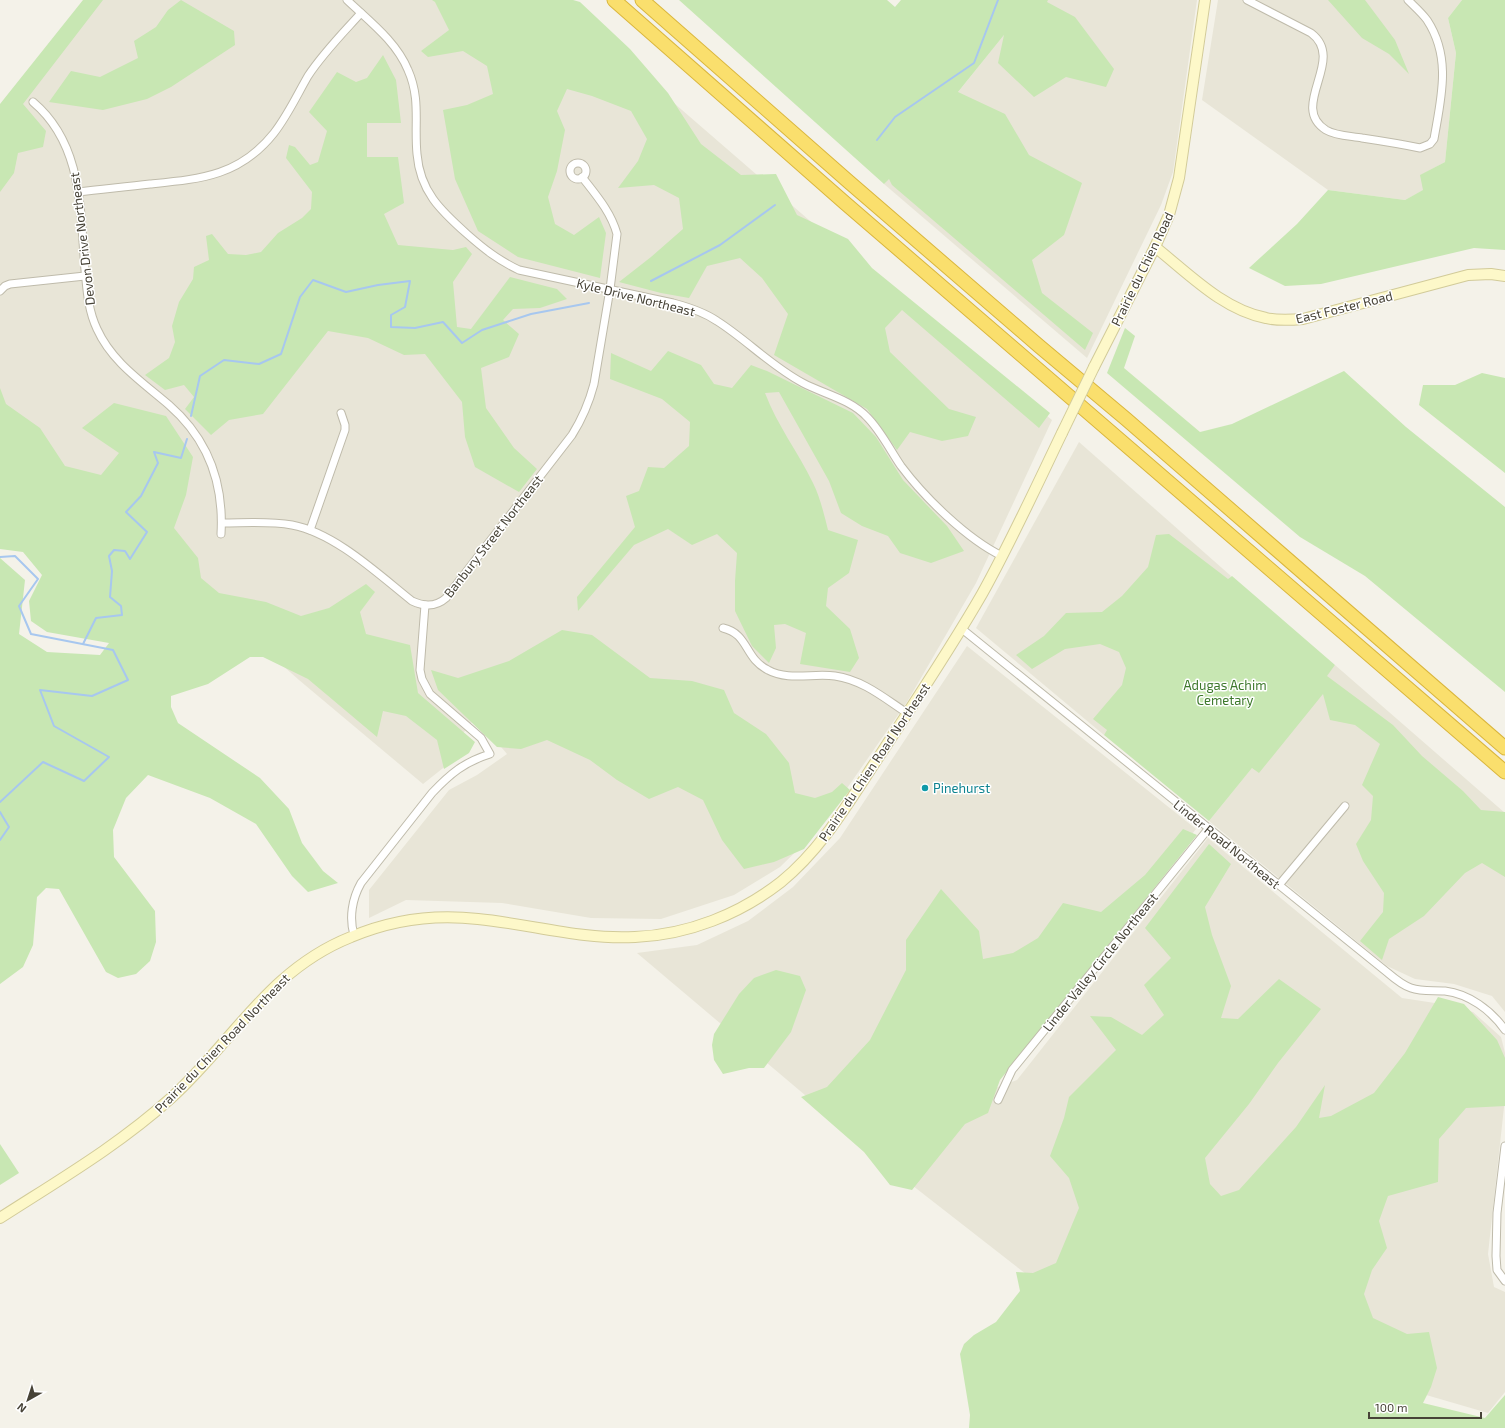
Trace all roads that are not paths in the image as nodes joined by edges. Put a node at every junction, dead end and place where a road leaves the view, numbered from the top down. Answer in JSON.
{"nodes":[{"id":1,"x":347,"y":0,"type":"edge"},
{"id":2,"x":614,"y":0,"type":"edge"},
{"id":3,"x":642,"y":0,"type":"edge"},
{"id":4,"x":1205,"y":0,"type":"edge"},
{"id":5,"x":1247,"y":0,"type":"edge"},
{"id":6,"x":1408,"y":0,"type":"edge"},
{"id":7,"x":361,"y":13,"type":"junction"},
{"id":8,"x":33,"y":102,"type":"dead end"},
{"id":9,"x":582,"y":177,"type":"dead end"},
{"id":10,"x":78,"y":192,"type":"junction"},
{"id":11,"x":1155,"y":247,"type":"junction"},
{"id":12,"x":85,"y":276,"type":"junction"},
{"id":13,"x":1505,"y":276,"type":"edge"},
{"id":14,"x":610,"y":289,"type":"junction"},
{"id":15,"x":0,"y":291,"type":"edge"},
{"id":16,"x":341,"y":413,"type":"dead end"},
{"id":17,"x":1062,"y":433,"type":"joint"},
{"id":18,"x":222,"y":522,"type":"junction"},
{"id":19,"x":310,"y":530,"type":"junction"},
{"id":20,"x":221,"y":534,"type":"dead end"},
{"id":21,"x":1002,"y":556,"type":"junction"},
{"id":22,"x":426,"y":606,"type":"junction"},
{"id":23,"x":723,"y":628,"type":"dead end"},
{"id":24,"x":962,"y":629,"type":"junction"},
{"id":25,"x":907,"y":713,"type":"junction"},
{"id":26,"x":1505,"y":748,"type":"edge"},
{"id":27,"x":1505,"y":772,"type":"edge"},
{"id":28,"x":1345,"y":806,"type":"dead end"},
{"id":29,"x":1209,"y":828,"type":"junction"},
{"id":30,"x":1279,"y":885,"type":"junction"},
{"id":31,"x":354,"y":935,"type":"junction"},
{"id":32,"x":1505,"y":1030,"type":"edge"},
{"id":33,"x":998,"y":1100,"type":"dead end"},
{"id":34,"x":1505,"y":1146,"type":"edge"},
{"id":35,"x":0,"y":1218,"type":"edge"},
{"id":36,"x":1505,"y":1281,"type":"edge"}],
"edges":[{"from":1,"to":7,"type":"street","name":"Kyle Drive Northeast"},
{"from":2,"to":27,"type":"highway"},
{"from":3,"to":26,"type":"highway"},
{"from":4,"to":11,"type":"street","name":"Prairie du Chien Road"},
{"from":5,"to":6,"type":"street"},
{"from":7,"to":10,"type":"street"},
{"from":7,"to":14,"type":"street","name":"Kyle Drive Northeast"},
{"from":8,"to":10,"type":"street","name":"Devon Drive Northeast"},
{"from":9,"to":14,"type":"street","name":"Banbury Street Northeast"},
{"from":10,"to":12,"type":"street","name":"Devon Drive Northeast"},
{"from":11,"to":13,"type":"street","name":"East Foster Road"},
{"from":11,"to":17,"type":"street","name":"Prairie du Chien Road","bridge":true},
{"from":12,"to":15,"type":"street"},
{"from":12,"to":18,"type":"street","name":"Devon Drive Northeast"},
{"from":14,"to":21,"type":"street","name":"Kyle Drive Northeast"},
{"from":14,"to":22,"type":"street","name":"Banbury Street Northeast"},
{"from":16,"to":19,"type":"street"},
{"from":17,"to":21,"type":"street","name":"Prairie du Chien Road Northeast"},
{"from":18,"to":19,"type":"street"},
{"from":18,"to":20,"type":"street","name":"Devon Drive Northeast"},
{"from":19,"to":22,"type":"street"},
{"from":21,"to":24,"type":"street","name":"Prairie du Chien Road Northeast"},
{"from":22,"to":31,"type":"street"},
{"from":23,"to":25,"type":"street"},
{"from":24,"to":25,"type":"street","name":"Prairie du Chien Road Northeast"},
{"from":24,"to":29,"type":"street","name":"Linder Road Northeast"},
{"from":25,"to":31,"type":"street","name":"Prairie du Chien Road Northeast"},
{"from":28,"to":30,"type":"street"},
{"from":29,"to":30,"type":"street","name":"Linder Road Northeast"},
{"from":29,"to":33,"type":"street","name":"Linder Valley Circle Northeast"},
{"from":30,"to":32,"type":"street","name":"Linder Road Northeast"},
{"from":31,"to":35,"type":"street","name":"Prairie du Chien Road Northeast"},
{"from":34,"to":36,"type":"street"}]}
